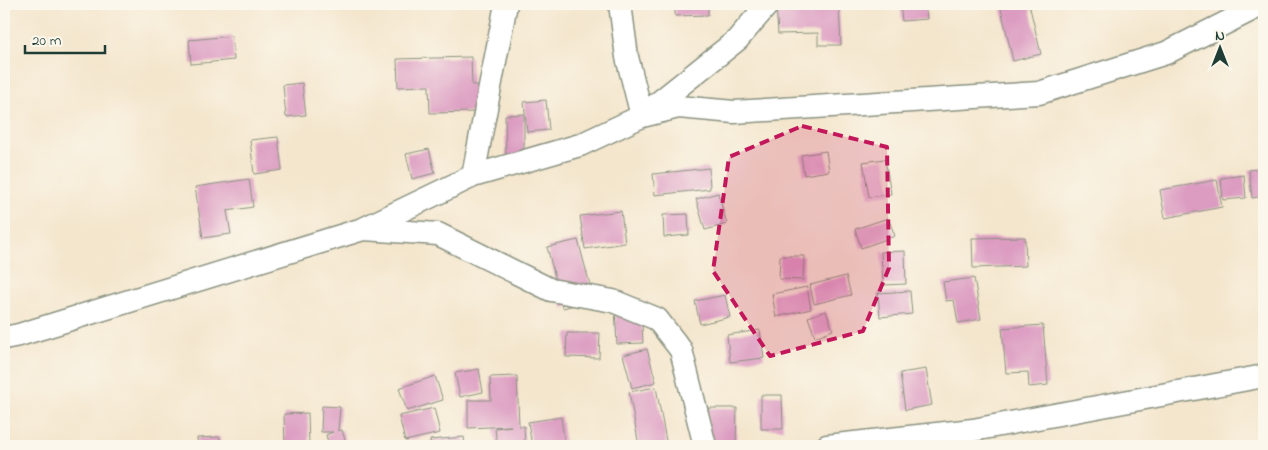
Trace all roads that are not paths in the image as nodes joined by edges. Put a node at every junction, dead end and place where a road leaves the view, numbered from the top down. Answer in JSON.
{"nodes":[{"id":1,"x":506,"y":4,"type":"edge"},
{"id":2,"x":620,"y":4,"type":"edge"},
{"id":3,"x":768,"y":4,"type":"edge"},
{"id":4,"x":1262,"y":4,"type":"edge"},
{"id":5,"x":642,"y":116,"type":"junction"},
{"id":6,"x":473,"y":176,"type":"junction"},
{"id":7,"x":363,"y":229,"type":"junction"},
{"id":8,"x":4,"y":338,"type":"edge"},
{"id":9,"x":1264,"y":376,"type":"edge"},
{"id":10,"x":705,"y":446,"type":"edge"},
{"id":11,"x":828,"y":446,"type":"edge"}],
"edges":[{"from":1,"to":6,"type":"street"},
{"from":2,"to":5,"type":"street"},
{"from":3,"to":5,"type":"street"},
{"from":4,"to":5,"type":"street"},
{"from":5,"to":6,"type":"street"},
{"from":6,"to":7,"type":"street"},
{"from":7,"to":8,"type":"street"},
{"from":7,"to":10,"type":"street"},
{"from":9,"to":11,"type":"street"}]}
